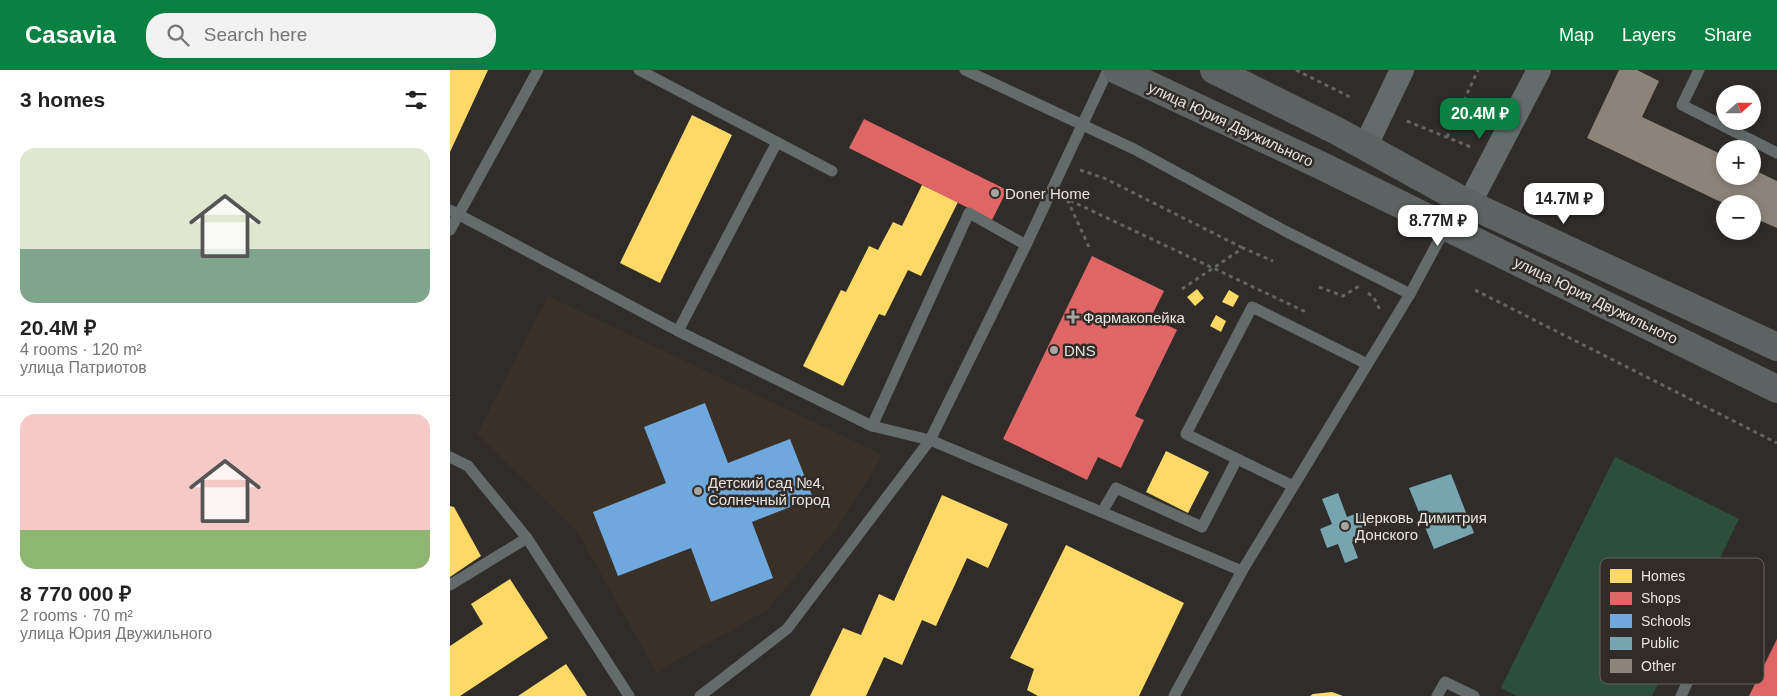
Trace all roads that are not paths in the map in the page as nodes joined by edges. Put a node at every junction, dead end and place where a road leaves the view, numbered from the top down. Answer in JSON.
{"nodes":[{"id":1,"x":538,"y":70,"type":"edge"},
{"id":2,"x":639,"y":70,"type":"edge"},
{"id":3,"x":965,"y":70,"type":"edge"},
{"id":4,"x":1108,"y":70,"type":"edge"},
{"id":5,"x":1117,"y":70,"type":"edge"},
{"id":6,"x":1214,"y":70,"type":"edge"},
{"id":7,"x":1402,"y":70,"type":"edge"},
{"id":8,"x":1539,"y":70,"type":"edge"},
{"id":9,"x":1699,"y":70,"type":"edge"},
{"id":10,"x":1082,"y":125,"type":"junction"},
{"id":11,"x":777,"y":142,"type":"junction"},
{"id":12,"x":1365,"y":147,"type":"junction"},
{"id":13,"x":1777,"y":153,"type":"edge"},
{"id":14,"x":832,"y":171,"type":"dead end"},
{"id":15,"x":1469,"y":204,"type":"junction"},
{"id":16,"x":454,"y":212,"type":"edge"},
{"id":17,"x":1446,"y":227,"type":"junction"},
{"id":18,"x":450,"y":230,"type":"edge"},
{"id":19,"x":1026,"y":245,"type":"junction"},
{"id":20,"x":1410,"y":294,"type":"junction"},
{"id":21,"x":678,"y":331,"type":"junction"},
{"id":22,"x":1777,"y":347,"type":"edge"},
{"id":23,"x":1367,"y":364,"type":"junction"},
{"id":24,"x":1777,"y":389,"type":"edge"},
{"id":25,"x":872,"y":426,"type":"junction"},
{"id":26,"x":930,"y":440,"type":"junction"},
{"id":27,"x":450,"y":457,"type":"edge"},
{"id":28,"x":1237,"y":459,"type":"junction"},
{"id":29,"x":1293,"y":486,"type":"junction"},
{"id":30,"x":1102,"y":512,"type":"junction"},
{"id":31,"x":527,"y":538,"type":"junction"},
{"id":32,"x":1242,"y":571,"type":"junction"},
{"id":33,"x":450,"y":585,"type":"edge"},
{"id":34,"x":1688,"y":684,"type":"edge"},
{"id":35,"x":629,"y":696,"type":"edge"},
{"id":36,"x":700,"y":696,"type":"edge"},
{"id":37,"x":1174,"y":696,"type":"edge"},
{"id":38,"x":1437,"y":696,"type":"edge"},
{"id":39,"x":1474,"y":696,"type":"edge"},
{"id":40,"x":1682,"y":696,"type":"edge"}],
"edges":[{"from":1,"to":16,"type":"lane"},
{"from":2,"to":11,"type":"lane"},
{"from":3,"to":10,"type":"lane"},
{"from":4,"to":10,"type":"lane"},
{"from":5,"to":17,"type":"street","name":"улица Юрия Двужильного"},
{"from":6,"to":12,"type":"street","name":"улица Юрия Двужильного"},
{"from":7,"to":12,"type":"street"},
{"from":8,"to":15,"type":"street"},
{"from":9,"to":13,"type":"lane"},
{"from":10,"to":19,"type":"lane"},
{"from":10,"to":20,"type":"lane"},
{"from":11,"to":14,"type":"lane"},
{"from":11,"to":21,"type":"lane"},
{"from":12,"to":15,"type":"street","name":"улица Юрия Двужильного"},
{"from":15,"to":17,"type":"street"},
{"from":15,"to":22,"type":"street","name":"улица Юрия Двужильного"},
{"from":16,"to":18,"type":"lane"},
{"from":16,"to":21,"type":"lane"},
{"from":17,"to":20,"type":"lane"},
{"from":17,"to":24,"type":"street","name":"улица Юрия Двужильного"},
{"from":19,"to":25,"type":"lane"},
{"from":19,"to":26,"type":"lane"},
{"from":20,"to":23,"type":"lane"},
{"from":21,"to":25,"type":"lane"},
{"from":23,"to":28,"type":"lane"},
{"from":23,"to":29,"type":"lane"},
{"from":25,"to":26,"type":"lane"},
{"from":26,"to":30,"type":"lane"},
{"from":26,"to":36,"type":"lane"},
{"from":27,"to":31,"type":"lane"},
{"from":28,"to":29,"type":"lane"},
{"from":28,"to":30,"type":"lane"},
{"from":29,"to":32,"type":"lane"},
{"from":30,"to":32,"type":"lane"},
{"from":31,"to":33,"type":"lane"},
{"from":31,"to":35,"type":"lane"},
{"from":32,"to":37,"type":"lane"},
{"from":34,"to":40,"type":"lane"},
{"from":38,"to":39,"type":"lane"}]}
